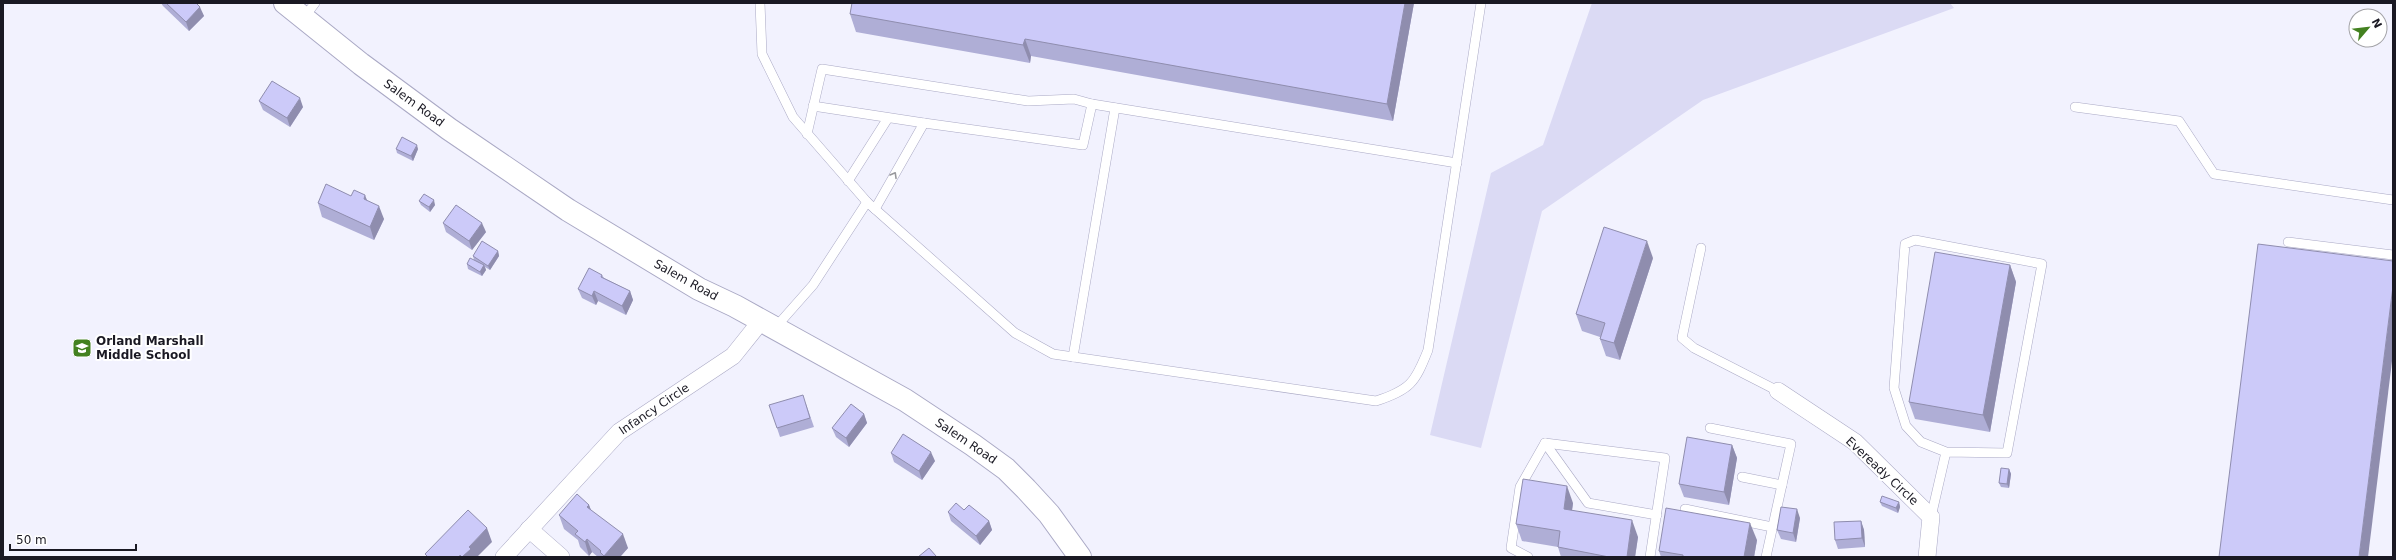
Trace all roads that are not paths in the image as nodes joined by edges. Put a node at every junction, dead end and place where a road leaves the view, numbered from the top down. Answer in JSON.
{"nodes":[{"id":1,"x":285,"y":3,"type":"edge"},
{"id":2,"x":760,"y":3,"type":"edge"},
{"id":3,"x":1481,"y":3,"type":"edge"},
{"id":4,"x":309,"y":11,"type":"edge"},
{"id":5,"x":1092,"y":104,"type":"junction"},
{"id":6,"x":814,"y":106,"type":"junction"},
{"id":7,"x":2075,"y":107,"type":"dead end"},
{"id":8,"x":1115,"y":108,"type":"junction"},
{"id":9,"x":888,"y":118,"type":"junction"},
{"id":10,"x":924,"y":123,"type":"junction"},
{"id":11,"x":807,"y":134,"type":"junction"},
{"id":12,"x":1457,"y":163,"type":"junction"},
{"id":13,"x":848,"y":180,"type":"junction"},
{"id":14,"x":2393,"y":200,"type":"edge"},
{"id":15,"x":867,"y":202,"type":"junction"},
{"id":16,"x":875,"y":209,"type":"junction"},
{"id":17,"x":2288,"y":242,"type":"dead end"},
{"id":18,"x":1701,"y":248,"type":"dead end"},
{"id":19,"x":2393,"y":255,"type":"edge"},
{"id":20,"x":767,"y":325,"type":"junction"},
{"id":21,"x":1073,"y":357,"type":"junction"},
{"id":22,"x":1778,"y":391,"type":"joint"},
{"id":23,"x":1710,"y":428,"type":"dead end"},
{"id":24,"x":1545,"y":442,"type":"junction"},
{"id":25,"x":1946,"y":452,"type":"junction"},
{"id":26,"x":1742,"y":477,"type":"dead end"},
{"id":27,"x":1782,"y":485,"type":"junction"},
{"id":28,"x":1685,"y":509,"type":"dead end"},
{"id":29,"x":1656,"y":515,"type":"junction"},
{"id":30,"x":1931,"y":517,"type":"junction"},
{"id":31,"x":1772,"y":528,"type":"junction"},
{"id":32,"x":530,"y":529,"type":"junction"},
{"id":33,"x":504,"y":557,"type":"edge"},
{"id":34,"x":561,"y":557,"type":"edge"},
{"id":35,"x":1080,"y":557,"type":"edge"},
{"id":36,"x":1528,"y":557,"type":"edge"},
{"id":37,"x":1650,"y":557,"type":"edge"},
{"id":38,"x":1766,"y":557,"type":"edge"},
{"id":39,"x":1927,"y":557,"type":"edge"}],
"edges":[{"from":1,"to":4,"type":"main road","name":"Salem Road"},
{"from":2,"to":11,"type":"lane"},
{"from":3,"to":12,"type":"lane"},
{"from":4,"to":20,"type":"main road","name":"Salem Road"},
{"from":5,"to":6,"type":"lane"},
{"from":5,"to":8,"type":"lane"},
{"from":5,"to":10,"type":"lane"},
{"from":6,"to":9,"type":"lane"},
{"from":6,"to":11,"type":"lane"},
{"from":7,"to":14,"type":"lane"},
{"from":8,"to":12,"type":"lane"},
{"from":8,"to":21,"type":"lane"},
{"from":9,"to":10,"type":"lane"},
{"from":9,"to":13,"type":"lane"},
{"from":16,"to":10,"type":"lane","one_way":true},
{"from":11,"to":13,"type":"lane"},
{"from":12,"to":21,"type":"lane"},
{"from":13,"to":15,"type":"lane"},
{"from":15,"to":16,"type":"lane"},
{"from":15,"to":20,"type":"lane"},
{"from":16,"to":21,"type":"lane"},
{"from":17,"to":19,"type":"lane"},
{"from":18,"to":22,"type":"lane"},
{"from":20,"to":32,"type":"street","name":"Infancy Circle"},
{"from":20,"to":35,"type":"main road","name":"Salem Road"},
{"from":22,"to":30,"type":"street","name":"Eveready Circle"},
{"from":23,"to":27,"type":"lane"},
{"from":24,"to":29,"type":"lane"},
{"from":24,"to":29,"type":"lane"},
{"from":24,"to":36,"type":"lane"},
{"from":25,"to":25,"type":"lane"},
{"from":25,"to":30,"type":"lane"},
{"from":26,"to":27,"type":"lane"},
{"from":27,"to":31,"type":"lane"},
{"from":28,"to":31,"type":"lane"},
{"from":29,"to":37,"type":"lane"},
{"from":30,"to":39,"type":"street"},
{"from":31,"to":38,"type":"lane"},
{"from":32,"to":33,"type":"street","name":"Infancy Circle"},
{"from":32,"to":34,"type":"street"}]}
